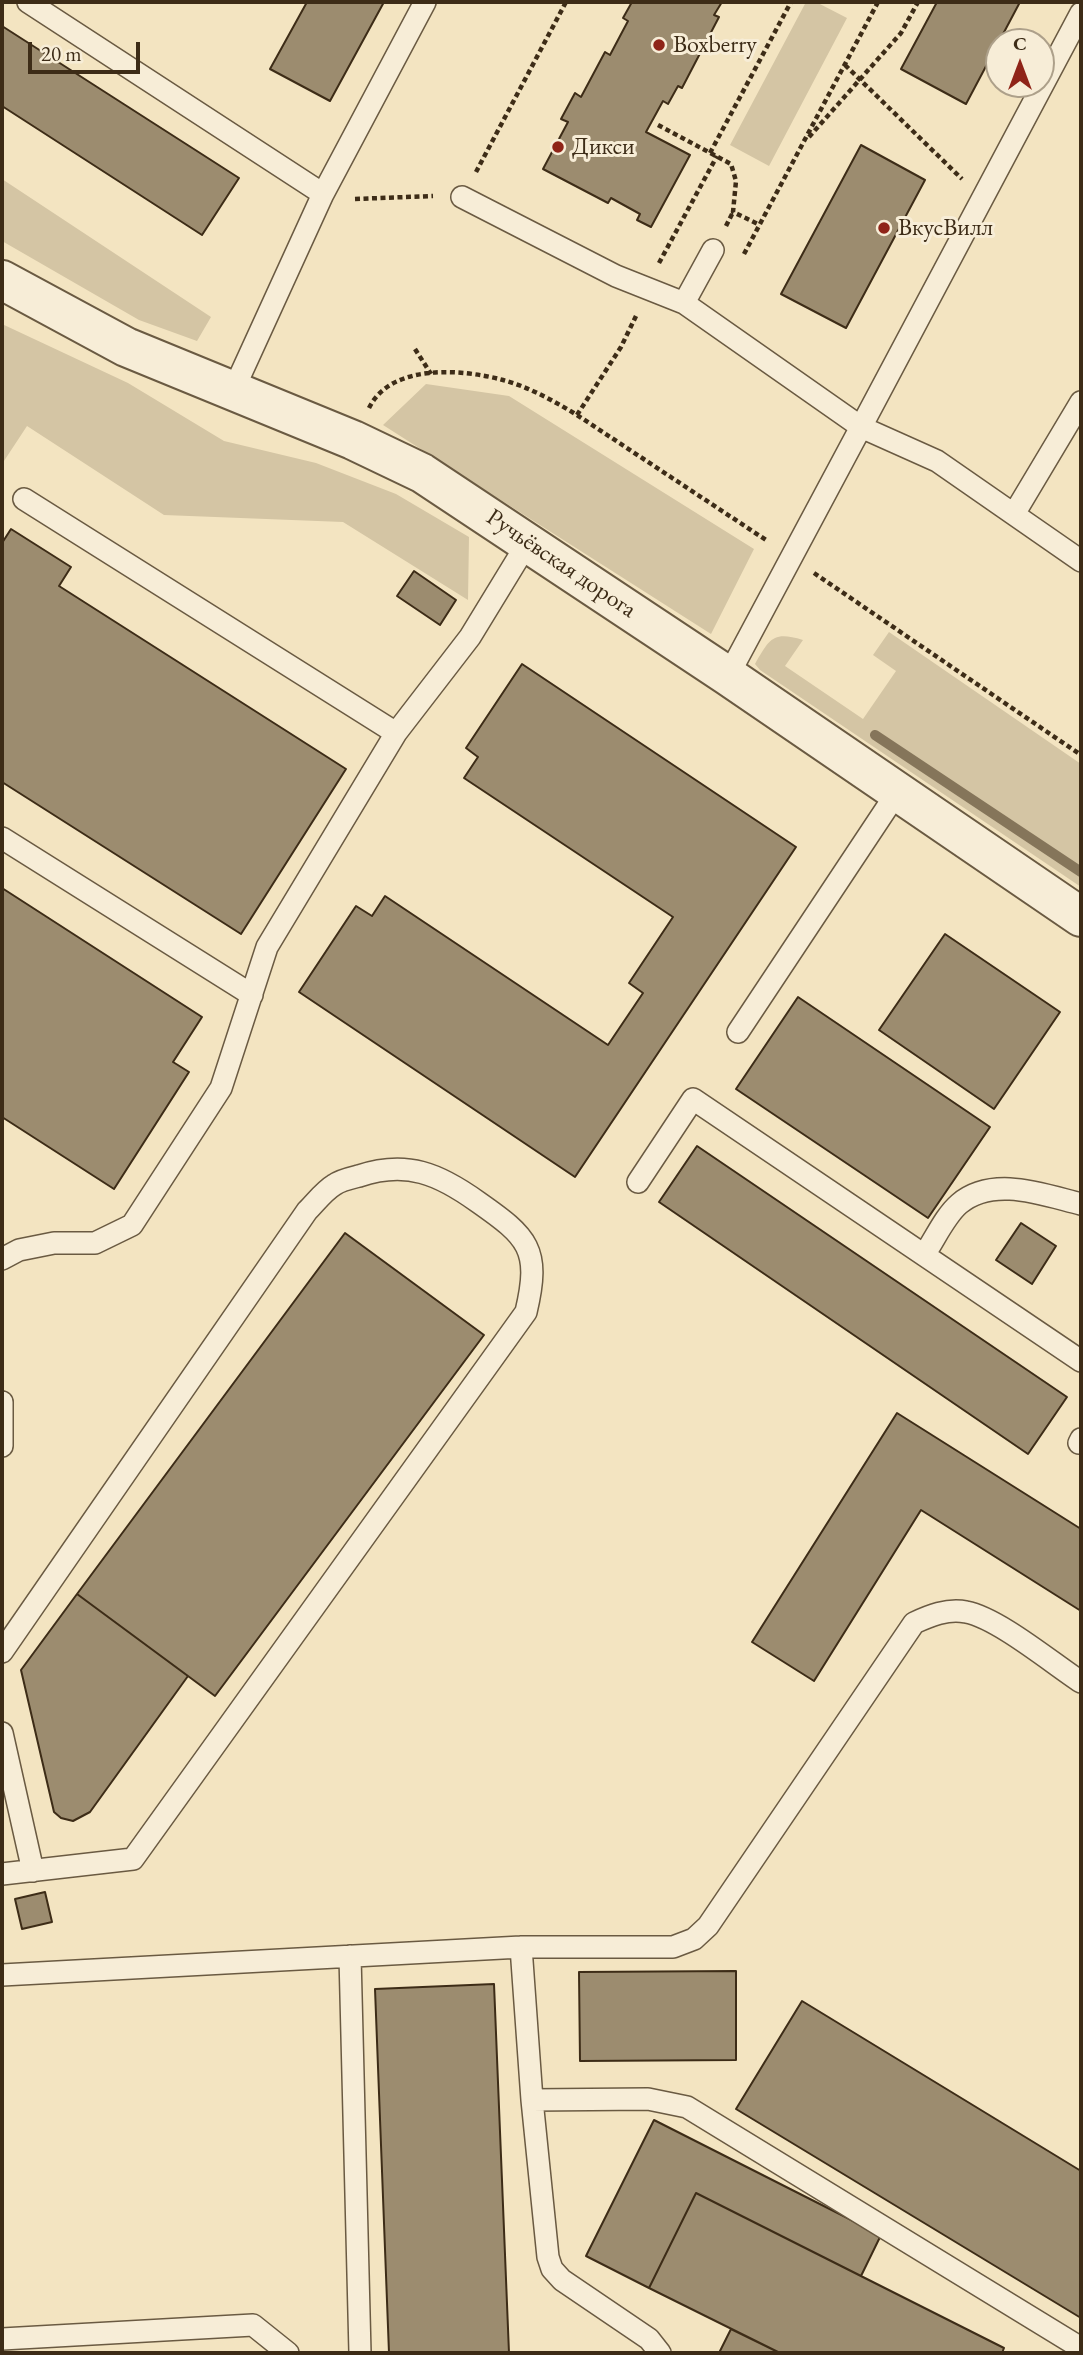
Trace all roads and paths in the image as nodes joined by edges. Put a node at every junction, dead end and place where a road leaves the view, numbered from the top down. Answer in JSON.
{"nodes":[{"id":1,"x":28,"y":2,"type":"edge"},
{"id":2,"x":425,"y":2,"type":"edge"},
{"id":3,"x":566,"y":2,"type":"edge"},
{"id":4,"x":791,"y":2,"type":"edge"},
{"id":5,"x":878,"y":2,"type":"edge"},
{"id":6,"x":918,"y":2,"type":"edge"},
{"id":7,"x":1081,"y":13,"type":"edge"},
{"id":8,"x":845,"y":65,"type":"junction"},
{"id":9,"x":860,"y":80,"type":"junction"},
{"id":10,"x":658,"y":125,"type":"dead end"},
{"id":11,"x":804,"y":142,"type":"junction"},
{"id":12,"x":710,"y":152,"type":"junction"},
{"id":13,"x":717,"y":156,"type":"junction"},
{"id":14,"x":323,"y":194,"type":"junction"},
{"id":15,"x":462,"y":197,"type":"junction"},
{"id":16,"x":982,"y":199,"type":"junction"},
{"id":17,"x":760,"y":225,"type":"junction"},
{"id":18,"x":713,"y":250,"type":"dead end"},
{"id":19,"x":741,"y":261,"type":"dead end"},
{"id":20,"x":2,"y":280,"type":"edge"},
{"id":21,"x":649,"y":288,"type":"junction"},
{"id":22,"x":684,"y":303,"type":"junction"},
{"id":23,"x":415,"y":349,"type":"dead end"},
{"id":24,"x":431,"y":374,"type":"junction"},
{"id":25,"x":233,"y":391,"type":"junction"},
{"id":26,"x":1081,"y":402,"type":"edge"},
{"id":27,"x":577,"y":415,"type":"junction"},
{"id":28,"x":860,"y":427,"type":"junction"},
{"id":29,"x":353,"y":440,"type":"junction"},
{"id":30,"x":24,"y":499,"type":"dead end"},
{"id":31,"x":1014,"y":514,"type":"junction"},
{"id":32,"x":528,"y":542,"type":"junction"},
{"id":33,"x":791,"y":557,"type":"junction"},
{"id":34,"x":1081,"y":561,"type":"edge"},
{"id":35,"x":727,"y":676,"type":"junction"},
{"id":36,"x":396,"y":733,"type":"junction"},
{"id":37,"x":1081,"y":755,"type":"edge"},
{"id":38,"x":898,"y":791,"type":"junction"},
{"id":39,"x":2,"y":838,"type":"edge"},
{"id":40,"x":1081,"y":917,"type":"edge"},
{"id":41,"x":252,"y":995,"type":"junction"},
{"id":42,"x":738,"y":1032,"type":"dead end"},
{"id":43,"x":639,"y":1182,"type":"dead end"},
{"id":44,"x":1081,"y":1205,"type":"edge"},
{"id":45,"x":924,"y":1255,"type":"junction"},
{"id":46,"x":2,"y":1259,"type":"edge"},
{"id":47,"x":1081,"y":1361,"type":"edge"},
{"id":48,"x":2,"y":1402,"type":"edge"},
{"id":49,"x":2,"y":1446,"type":"edge"},
{"id":50,"x":2,"y":1652,"type":"edge"},
{"id":51,"x":1081,"y":1682,"type":"edge"},
{"id":52,"x":2,"y":1733,"type":"edge"},
{"id":53,"x":33,"y":1871,"type":"junction"},
{"id":54,"x":2,"y":1874,"type":"edge"},
{"id":55,"x":521,"y":1947,"type":"junction"},
{"id":56,"x":350,"y":1956,"type":"junction"},
{"id":57,"x":2,"y":1975,"type":"edge"},
{"id":58,"x":532,"y":2100,"type":"junction"},
{"id":59,"x":2,"y":2339,"type":"edge"},
{"id":60,"x":1069,"y":2347,"type":"edge"},
{"id":61,"x":288,"y":2353,"type":"edge"},
{"id":62,"x":360,"y":2353,"type":"edge"},
{"id":63,"x":660,"y":2353,"type":"edge"}],
"edges":[{"from":1,"to":14,"type":"lane"},
{"from":2,"to":14,"type":"lane"},
{"from":3,"to":15,"type":"path"},
{"from":4,"to":12,"type":"path"},
{"from":5,"to":8,"type":"path"},
{"from":6,"to":9,"type":"path"},
{"from":7,"to":16,"type":"lane"},
{"from":8,"to":9,"type":"path"},
{"from":8,"to":11,"type":"path"},
{"from":9,"to":11,"type":"path"},
{"from":9,"to":16,"type":"path"},
{"from":10,"to":12,"type":"path"},
{"from":11,"to":17,"type":"path"},
{"from":12,"to":13,"type":"path"},
{"from":13,"to":17,"type":"path"},
{"from":13,"to":21,"type":"path"},
{"from":14,"to":15,"type":"path"},
{"from":14,"to":25,"type":"lane"},
{"from":15,"to":21,"type":"lane"},
{"from":16,"to":28,"type":"lane"},
{"from":17,"to":19,"type":"path"},
{"from":18,"to":22,"type":"lane"},
{"from":20,"to":25,"type":"street","name":"Ручьёвская дорога"},
{"from":21,"to":22,"type":"lane"},
{"from":21,"to":27,"type":"path"},
{"from":22,"to":28,"type":"lane"},
{"from":23,"to":24,"type":"path"},
{"from":24,"to":27,"type":"path"},
{"from":24,"to":29,"type":"path"},
{"from":25,"to":29,"type":"street","name":"Ручьёвская дорога"},
{"from":26,"to":31,"type":"lane"},
{"from":27,"to":33,"type":"path"},
{"from":28,"to":31,"type":"lane"},
{"from":28,"to":33,"type":"lane"},
{"from":29,"to":32,"type":"street","name":"Ручьёвская дорога"},
{"from":30,"to":36,"type":"lane"},
{"from":31,"to":34,"type":"lane"},
{"from":32,"to":35,"type":"street","name":"Ручьёвская дорога"},
{"from":32,"to":36,"type":"lane"},
{"from":33,"to":35,"type":"lane"},
{"from":33,"to":37,"type":"path"},
{"from":35,"to":38,"type":"street","name":"Ручьёвская дорога"},
{"from":36,"to":41,"type":"lane"},
{"from":38,"to":40,"type":"street","name":"Ручьёвская дорога"},
{"from":38,"to":42,"type":"lane"},
{"from":39,"to":41,"type":"lane"},
{"from":41,"to":46,"type":"lane"},
{"from":43,"to":45,"type":"lane"},
{"from":44,"to":45,"type":"lane"},
{"from":45,"to":47,"type":"lane"},
{"from":48,"to":49,"type":"lane"},
{"from":50,"to":53,"type":"lane"},
{"from":51,"to":55,"type":"lane"},
{"from":52,"to":53,"type":"lane"},
{"from":53,"to":54,"type":"lane"},
{"from":55,"to":56,"type":"lane"},
{"from":55,"to":58,"type":"lane"},
{"from":56,"to":57,"type":"lane"},
{"from":56,"to":62,"type":"lane"},
{"from":58,"to":60,"type":"lane"},
{"from":58,"to":63,"type":"lane"},
{"from":59,"to":61,"type":"lane"}]}
